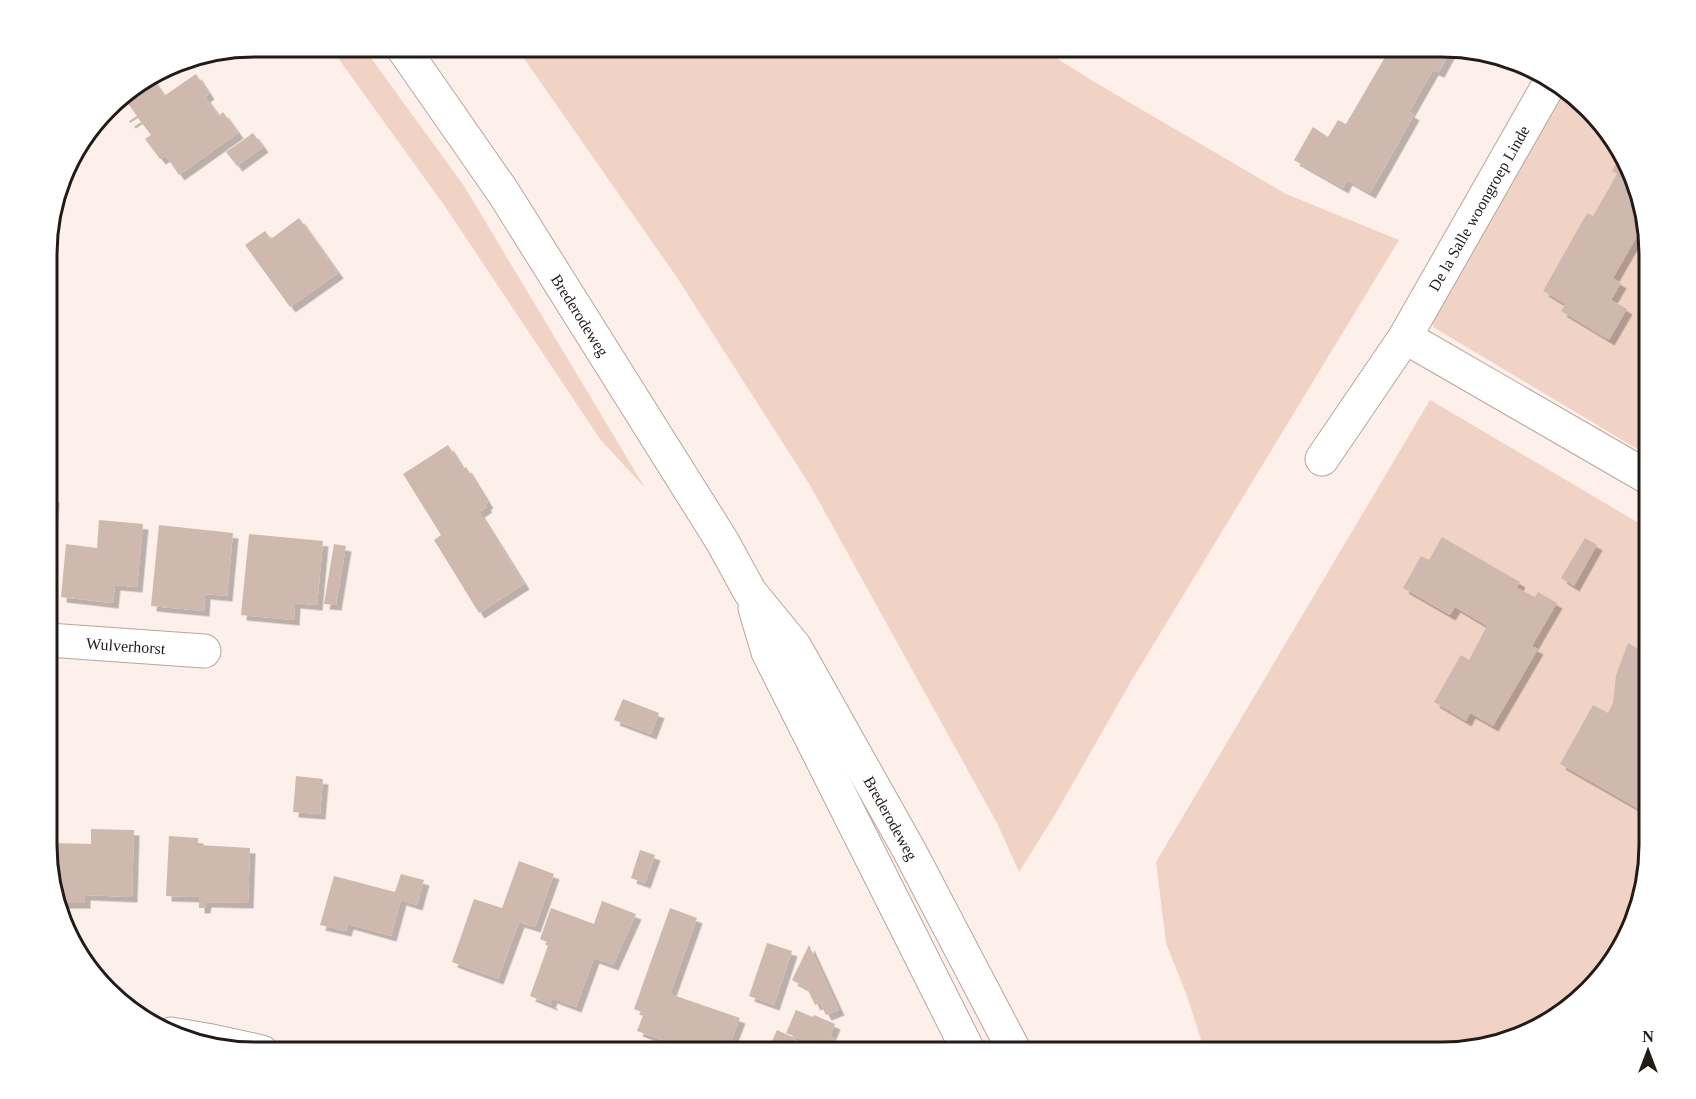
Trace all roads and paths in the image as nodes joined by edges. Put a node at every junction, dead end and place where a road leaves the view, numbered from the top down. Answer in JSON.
{"nodes":[{"id":1,"x":410,"y":57,"type":"edge"},
{"id":2,"x":1547,"y":88,"type":"edge"},
{"id":3,"x":1405,"y":337,"type":"junction"},
{"id":4,"x":1322,"y":459,"type":"dead end"},
{"id":5,"x":1639,"y":472,"type":"edge"},
{"id":6,"x":750,"y":592,"type":"junction"},
{"id":7,"x":57,"y":641,"type":"edge"},
{"id":8,"x":204,"y":651,"type":"dead end"},
{"id":9,"x":964,"y":1042,"type":"edge"},
{"id":10,"x":1010,"y":1042,"type":"edge"}],
"edges":[{"from":1,"to":6,"type":"main road","name":"Brederodeweg"},
{"from":2,"to":3,"type":"main road","name":"De la Salle woongroep Linde"},
{"from":3,"to":4,"type":"main road","name":"De la Salle woongroep Linde"},
{"from":3,"to":5,"type":"main road"},
{"from":6,"to":9,"type":"main road","name":"Brederodeweg"},
{"from":6,"to":10,"type":"main road","name":"Brederodeweg"},
{"from":7,"to":8,"type":"main road","name":"Wulverhorst"}]}
